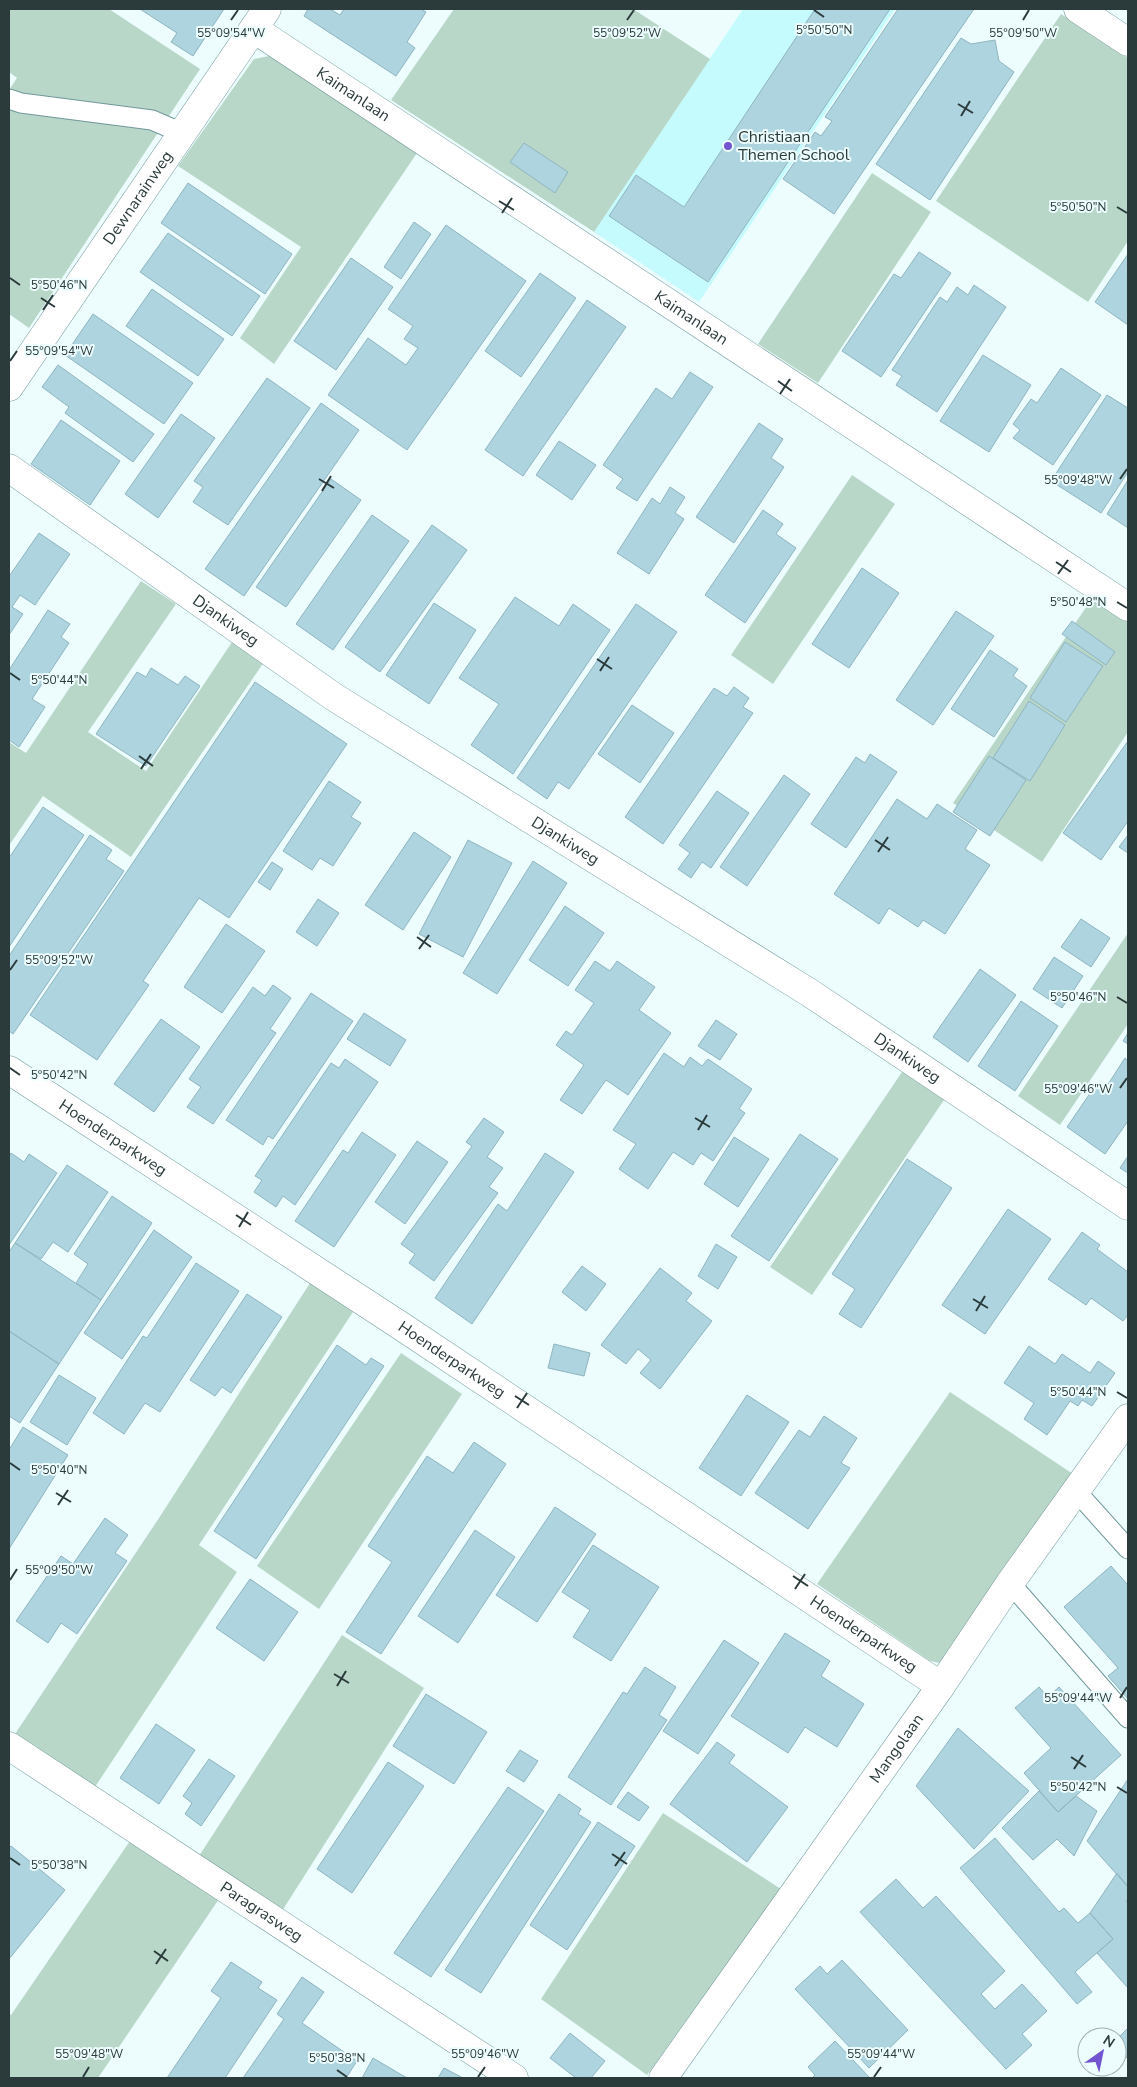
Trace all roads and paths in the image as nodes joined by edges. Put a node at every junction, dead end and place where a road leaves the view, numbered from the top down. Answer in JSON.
{"nodes":[{"id":1,"x":1078,"y":9,"type":"edge"},
{"id":2,"x":260,"y":19,"type":"edge"},
{"id":3,"x":1128,"y":42,"type":"edge"},
{"id":4,"x":9,"y":99,"type":"edge"},
{"id":5,"x":182,"y":133,"type":"junction"},
{"id":6,"x":9,"y":387,"type":"edge"},
{"id":7,"x":9,"y":468,"type":"edge"},
{"id":8,"x":1128,"y":607,"type":"edge"},
{"id":9,"x":9,"y":1070,"type":"edge"},
{"id":10,"x":1128,"y":1206,"type":"edge"},
{"id":11,"x":1128,"y":1418,"type":"edge"},
{"id":12,"x":1076,"y":1491,"type":"junction"},
{"id":13,"x":1128,"y":1549,"type":"edge"},
{"id":14,"x":1010,"y":1583,"type":"junction"},
{"id":15,"x":942,"y":1686,"type":"junction"},
{"id":16,"x":1128,"y":1718,"type":"edge"},
{"id":17,"x":9,"y":1746,"type":"edge"},
{"id":18,"x":514,"y":2078,"type":"edge"},
{"id":19,"x":664,"y":2078,"type":"edge"}],
"edges":[{"from":1,"to":3,"type":"street"},
{"from":2,"to":5,"type":"street","name":"Dewnarainweg"},
{"from":2,"to":8,"type":"street","name":"Kaimanlaan"},
{"from":4,"to":5,"type":"lane"},
{"from":5,"to":6,"type":"street","name":"Dewnarainweg"},
{"from":7,"to":10,"type":"street","name":"Djankiweg"},
{"from":9,"to":15,"type":"street","name":"Hoenderparkweg"},
{"from":11,"to":12,"type":"street","name":"Mangolaan"},
{"from":12,"to":13,"type":"lane"},
{"from":12,"to":14,"type":"street","name":"Mangolaan"},
{"from":14,"to":15,"type":"street","name":"Mangolaan"},
{"from":14,"to":16,"type":"lane"},
{"from":15,"to":19,"type":"street","name":"Mangolaan"},
{"from":17,"to":18,"type":"street","name":"Paragrasweg"}]}
